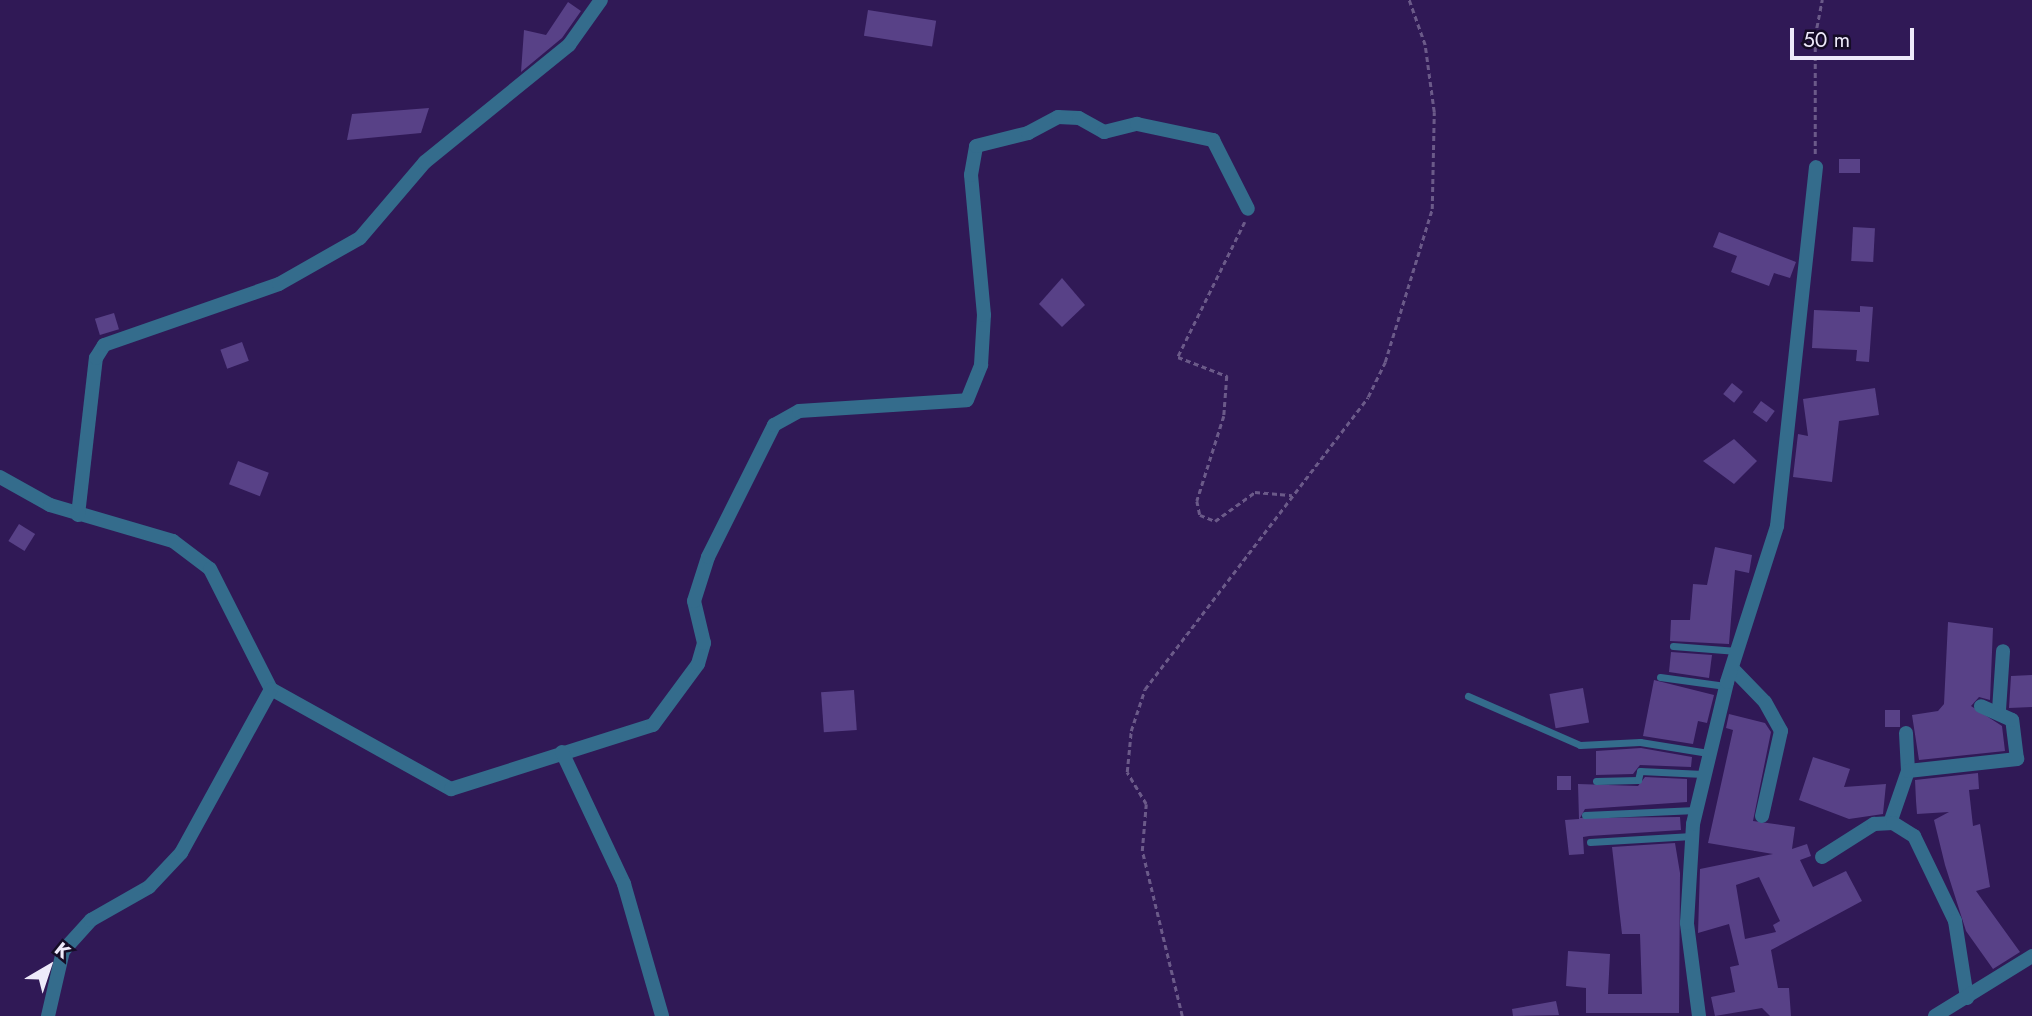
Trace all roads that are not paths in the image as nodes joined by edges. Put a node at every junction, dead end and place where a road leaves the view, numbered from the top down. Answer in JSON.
{"nodes":[{"id":1,"x":601,"y":0,"type":"edge"},
{"id":2,"x":1815,"y":167,"type":"road end"},
{"id":3,"x":1248,"y":209,"type":"road end"},
{"id":4,"x":0,"y":477,"type":"edge"},
{"id":5,"x":78,"y":515,"type":"junction"},
{"id":6,"x":1673,"y":646,"type":"dead end"},
{"id":7,"x":1737,"y":651,"type":"junction"},
{"id":8,"x":2003,"y":651,"type":"dead end"},
{"id":9,"x":1732,"y":668,"type":"junction"},
{"id":10,"x":1660,"y":677,"type":"dead end"},
{"id":11,"x":1725,"y":687,"type":"junction"},
{"id":12,"x":271,"y":689,"type":"junction"},
{"id":13,"x":1468,"y":696,"type":"dead end"},
{"id":14,"x":1981,"y":706,"type":"dead end"},
{"id":15,"x":1998,"y":710,"type":"junction"},
{"id":16,"x":1906,"y":733,"type":"dead end"},
{"id":17,"x":562,"y":752,"type":"junction"},
{"id":18,"x":1708,"y":753,"type":"junction"},
{"id":19,"x":1909,"y":771,"type":"junction"},
{"id":20,"x":1703,"y":774,"type":"junction"},
{"id":21,"x":1596,"y":781,"type":"dead end"},
{"id":22,"x":1696,"y":810,"type":"junction"},
{"id":23,"x":1585,"y":814,"type":"dead end"},
{"id":24,"x":1762,"y":816,"type":"dead end"},
{"id":25,"x":1890,"y":823,"type":"junction"},
{"id":26,"x":1692,"y":836,"type":"junction"},
{"id":27,"x":1590,"y":842,"type":"dead end"},
{"id":28,"x":1822,"y":857,"type":"dead end"},
{"id":29,"x":2032,"y":956,"type":"edge"},
{"id":30,"x":1967,"y":998,"type":"junction"},
{"id":31,"x":48,"y":1016,"type":"edge"},
{"id":32,"x":662,"y":1016,"type":"edge"},
{"id":33,"x":1699,"y":1016,"type":"edge"},
{"id":34,"x":1935,"y":1016,"type":"edge"}],
"edges":[{"from":1,"to":5,"type":"street"},
{"from":2,"to":7,"type":"street"},
{"from":3,"to":17,"type":"street"},
{"from":4,"to":5,"type":"street"},
{"from":5,"to":12,"type":"street"},
{"from":6,"to":7,"type":"lane"},
{"from":7,"to":9,"type":"street"},
{"from":8,"to":15,"type":"street"},
{"from":9,"to":11,"type":"street"},
{"from":9,"to":24,"type":"street"},
{"from":10,"to":11,"type":"lane"},
{"from":11,"to":18,"type":"street"},
{"from":12,"to":17,"type":"street"},
{"from":12,"to":31,"type":"street"},
{"from":13,"to":18,"type":"lane"},
{"from":14,"to":15,"type":"street"},
{"from":15,"to":19,"type":"street"},
{"from":16,"to":19,"type":"street"},
{"from":17,"to":32,"type":"street"},
{"from":18,"to":20,"type":"street"},
{"from":19,"to":25,"type":"street"},
{"from":20,"to":21,"type":"lane"},
{"from":20,"to":22,"type":"street"},
{"from":22,"to":23,"type":"lane"},
{"from":22,"to":26,"type":"street"},
{"from":25,"to":28,"type":"street"},
{"from":25,"to":30,"type":"street"},
{"from":26,"to":27,"type":"lane"},
{"from":26,"to":33,"type":"street"},
{"from":29,"to":30,"type":"street"},
{"from":30,"to":34,"type":"street"}]}
